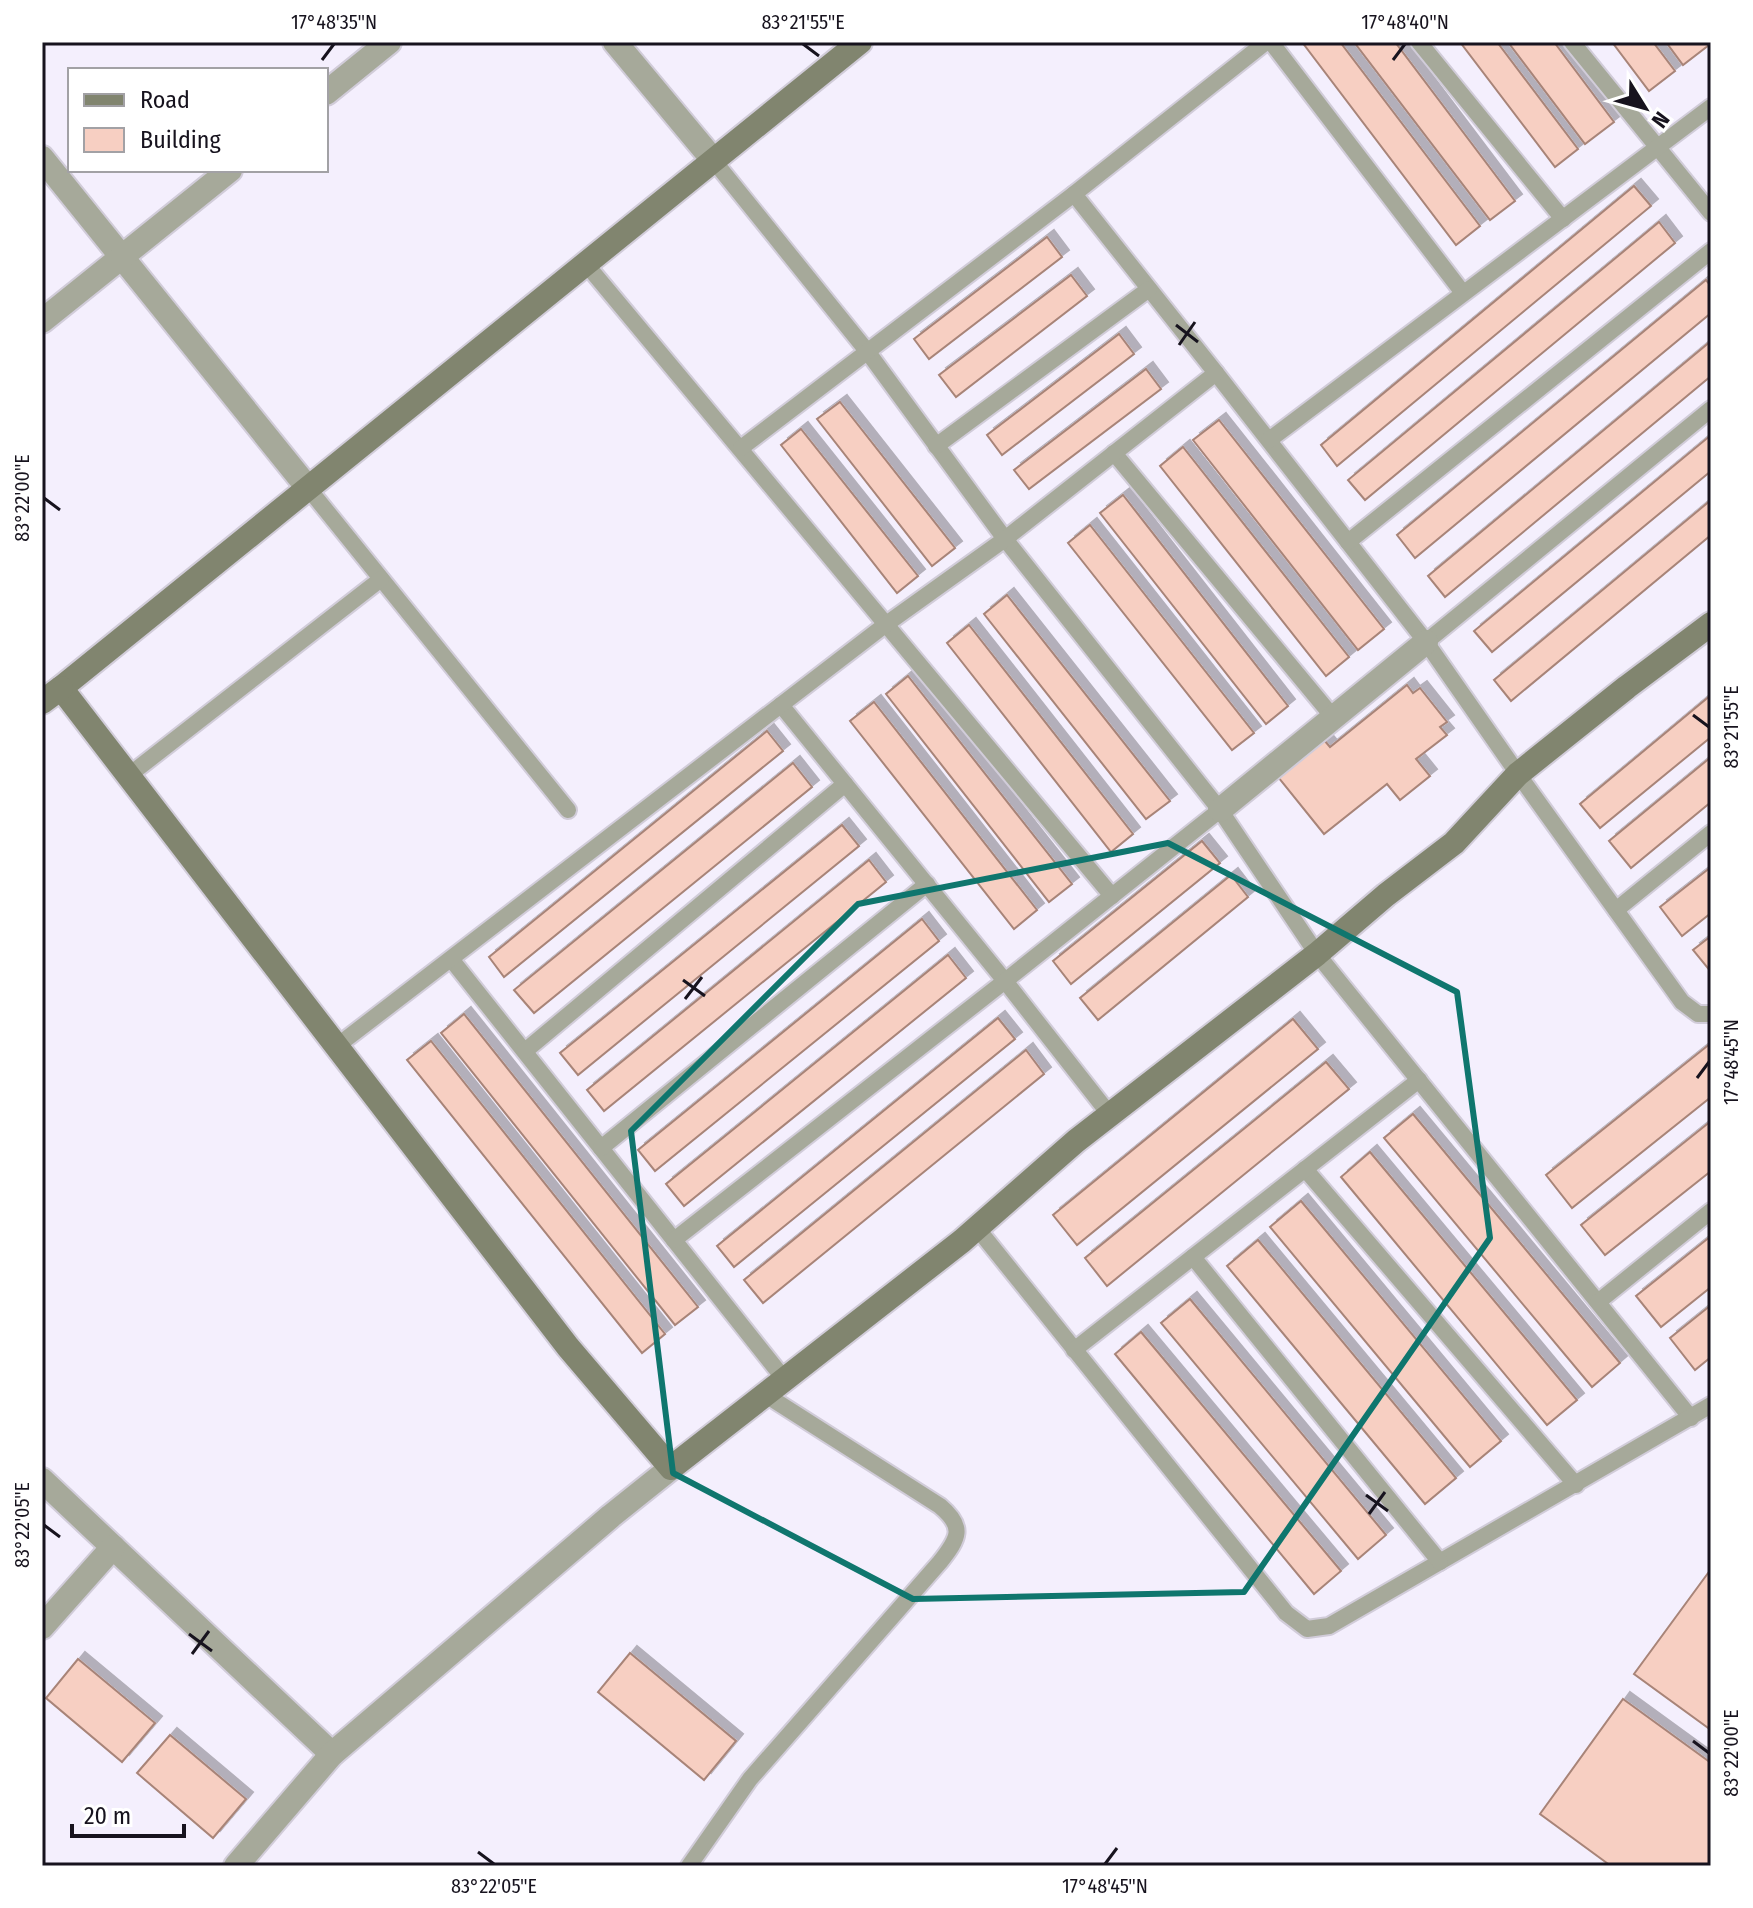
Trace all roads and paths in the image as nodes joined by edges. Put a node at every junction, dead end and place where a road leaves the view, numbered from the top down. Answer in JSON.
{"nodes":[{"id":1,"x":389,"y":42,"type":"edge"},
{"id":2,"x":615,"y":42,"type":"edge"},
{"id":3,"x":860,"y":42,"type":"edge"},
{"id":4,"x":1268,"y":42,"type":"edge"},
{"id":5,"x":1419,"y":42,"type":"edge"},
{"id":6,"x":1572,"y":42,"type":"edge"},
{"id":7,"x":328,"y":91,"type":"edge"},
{"id":8,"x":1711,"y":107,"type":"edge"},
{"id":9,"x":1658,"y":147,"type":"junction"},
{"id":10,"x":42,"y":158,"type":"edge"},
{"id":11,"x":714,"y":161,"type":"junction"},
{"id":12,"x":228,"y":172,"type":"edge"},
{"id":13,"x":1074,"y":194,"type":"junction"},
{"id":14,"x":1711,"y":213,"type":"edge"},
{"id":15,"x":1563,"y":219,"type":"junction"},
{"id":16,"x":1711,"y":251,"type":"edge"},
{"id":17,"x":122,"y":257,"type":"junction"},
{"id":18,"x":586,"y":264,"type":"junction"},
{"id":19,"x":1149,"y":289,"type":"junction"},
{"id":20,"x":1463,"y":293,"type":"junction"},
{"id":21,"x":42,"y":321,"type":"edge"},
{"id":22,"x":867,"y":351,"type":"junction"},
{"id":23,"x":1216,"y":373,"type":"junction"},
{"id":24,"x":1711,"y":409,"type":"edge"},
{"id":25,"x":1269,"y":440,"type":"junction"},
{"id":26,"x":936,"y":446,"type":"junction"},
{"id":27,"x":741,"y":448,"type":"junction"},
{"id":28,"x":1114,"y":453,"type":"junction"},
{"id":29,"x":308,"y":488,"type":"junction"},
{"id":30,"x":1005,"y":539,"type":"junction"},
{"id":31,"x":1348,"y":542,"type":"junction"},
{"id":32,"x":381,"y":579,"type":"junction"},
{"id":33,"x":1711,"y":624,"type":"edge"},
{"id":34,"x":885,"y":625,"type":"junction"},
{"id":35,"x":1426,"y":642,"type":"junction"},
{"id":36,"x":52,"y":695,"type":"edge"},
{"id":37,"x":781,"y":705,"type":"junction"},
{"id":38,"x":1333,"y":717,"type":"junction"},
{"id":39,"x":1518,"y":774,"type":"junction"},
{"id":40,"x":128,"y":776,"type":"junction"},
{"id":41,"x":845,"y":784,"type":"junction"},
{"id":42,"x":568,"y":810,"type":"dead end"},
{"id":43,"x":1220,"y":810,"type":"junction"},
{"id":44,"x":1711,"y":833,"type":"edge"},
{"id":45,"x":927,"y":884,"type":"junction"},
{"id":46,"x":1112,"y":896,"type":"junction"},
{"id":47,"x":1616,"y":910,"type":"junction"},
{"id":48,"x":1317,"y":954,"type":"junction"},
{"id":49,"x":451,"y":959,"type":"junction"},
{"id":50,"x":1005,"y":981,"type":"junction"},
{"id":51,"x":1711,"y":1014,"type":"edge"},
{"id":52,"x":337,"y":1046,"type":"junction"},
{"id":53,"x":525,"y":1051,"type":"junction"},
{"id":54,"x":1419,"y":1080,"type":"junction"},
{"id":55,"x":1110,"y":1115,"type":"junction"},
{"id":56,"x":601,"y":1148,"type":"junction"},
{"id":57,"x":1305,"y":1169,"type":"junction"},
{"id":58,"x":1711,"y":1211,"type":"edge"},
{"id":59,"x":977,"y":1228,"type":"junction"},
{"id":60,"x":674,"y":1240,"type":"junction"},
{"id":61,"x":1193,"y":1257,"type":"junction"},
{"id":62,"x":1598,"y":1302,"type":"junction"},
{"id":63,"x":1074,"y":1350,"type":"junction"},
{"id":64,"x":775,"y":1387,"type":"junction"},
{"id":65,"x":1711,"y":1405,"type":"edge"},
{"id":66,"x":1691,"y":1418,"type":"junction"},
{"id":67,"x":671,"y":1468,"type":"junction"},
{"id":68,"x":42,"y":1480,"type":"edge"},
{"id":69,"x":1576,"y":1485,"type":"junction"},
{"id":70,"x":113,"y":1547,"type":"junction"},
{"id":71,"x":1440,"y":1562,"type":"junction"},
{"id":72,"x":42,"y":1627,"type":"edge"},
{"id":73,"x":332,"y":1754,"type":"junction"},
{"id":74,"x":236,"y":1866,"type":"edge"},
{"id":75,"x":689,"y":1866,"type":"edge"}],
"edges":[{"from":1,"to":7,"type":"street"},
{"from":2,"to":11,"type":"street"},
{"from":3,"to":11,"type":"street"},
{"from":4,"to":13,"type":"lane"},
{"from":4,"to":20,"type":"lane"},
{"from":5,"to":15,"type":"lane"},
{"from":6,"to":9,"type":"lane"},
{"from":8,"to":9,"type":"lane"},
{"from":9,"to":14,"type":"lane"},
{"from":9,"to":15,"type":"lane"},
{"from":10,"to":17,"type":"street"},
{"from":11,"to":18,"type":"street"},
{"from":11,"to":22,"type":"lane"},
{"from":12,"to":17,"type":"street"},
{"from":13,"to":19,"type":"lane"},
{"from":13,"to":22,"type":"lane"},
{"from":15,"to":20,"type":"lane"},
{"from":16,"to":31,"type":"lane"},
{"from":17,"to":21,"type":"street"},
{"from":17,"to":29,"type":"street"},
{"from":18,"to":27,"type":"lane"},
{"from":18,"to":29,"type":"street"},
{"from":19,"to":23,"type":"lane"},
{"from":19,"to":26,"type":"lane"},
{"from":20,"to":25,"type":"lane"},
{"from":22,"to":26,"type":"lane"},
{"from":22,"to":27,"type":"lane"},
{"from":23,"to":25,"type":"lane"},
{"from":23,"to":28,"type":"lane"},
{"from":24,"to":35,"type":"lane"},
{"from":25,"to":31,"type":"lane"},
{"from":26,"to":30,"type":"lane"},
{"from":27,"to":34,"type":"lane"},
{"from":28,"to":30,"type":"lane"},
{"from":28,"to":38,"type":"lane"},
{"from":29,"to":32,"type":"lane"},
{"from":29,"to":36,"type":"street"},
{"from":30,"to":34,"type":"lane"},
{"from":30,"to":43,"type":"lane"},
{"from":31,"to":35,"type":"lane"},
{"from":32,"to":40,"type":"lane"},
{"from":32,"to":42,"type":"lane"},
{"from":33,"to":39,"type":"street"},
{"from":34,"to":37,"type":"lane"},
{"from":34,"to":46,"type":"lane"},
{"from":35,"to":38,"type":"street"},
{"from":35,"to":39,"type":"lane"},
{"from":36,"to":40,"type":"street"},
{"from":37,"to":41,"type":"lane"},
{"from":37,"to":49,"type":"lane"},
{"from":38,"to":43,"type":"street"},
{"from":39,"to":47,"type":"lane"},
{"from":39,"to":48,"type":"street"},
{"from":40,"to":52,"type":"street"},
{"from":41,"to":45,"type":"lane"},
{"from":41,"to":53,"type":"lane"},
{"from":43,"to":46,"type":"lane"},
{"from":43,"to":48,"type":"lane"},
{"from":44,"to":47,"type":"lane"},
{"from":45,"to":50,"type":"lane"},
{"from":45,"to":56,"type":"lane"},
{"from":46,"to":50,"type":"lane"},
{"from":47,"to":51,"type":"lane"},
{"from":48,"to":54,"type":"lane"},
{"from":48,"to":55,"type":"street"},
{"from":49,"to":52,"type":"lane"},
{"from":49,"to":53,"type":"lane"},
{"from":50,"to":55,"type":"lane"},
{"from":50,"to":60,"type":"lane"},
{"from":52,"to":67,"type":"street"},
{"from":53,"to":56,"type":"lane"},
{"from":54,"to":57,"type":"lane"},
{"from":54,"to":62,"type":"lane"},
{"from":55,"to":59,"type":"street"},
{"from":56,"to":60,"type":"lane"},
{"from":57,"to":61,"type":"lane"},
{"from":57,"to":69,"type":"lane"},
{"from":58,"to":62,"type":"lane"},
{"from":59,"to":63,"type":"lane"},
{"from":59,"to":64,"type":"street"},
{"from":60,"to":64,"type":"lane"},
{"from":61,"to":63,"type":"lane"},
{"from":61,"to":71,"type":"lane"},
{"from":62,"to":66,"type":"lane"},
{"from":63,"to":71,"type":"lane"},
{"from":64,"to":67,"type":"street"},
{"from":64,"to":75,"type":"lane"},
{"from":65,"to":66,"type":"lane"},
{"from":66,"to":69,"type":"lane"},
{"from":67,"to":73,"type":"street"},
{"from":68,"to":70,"type":"street"},
{"from":69,"to":71,"type":"lane"},
{"from":70,"to":72,"type":"street"},
{"from":70,"to":73,"type":"street"},
{"from":73,"to":74,"type":"street"}]}
